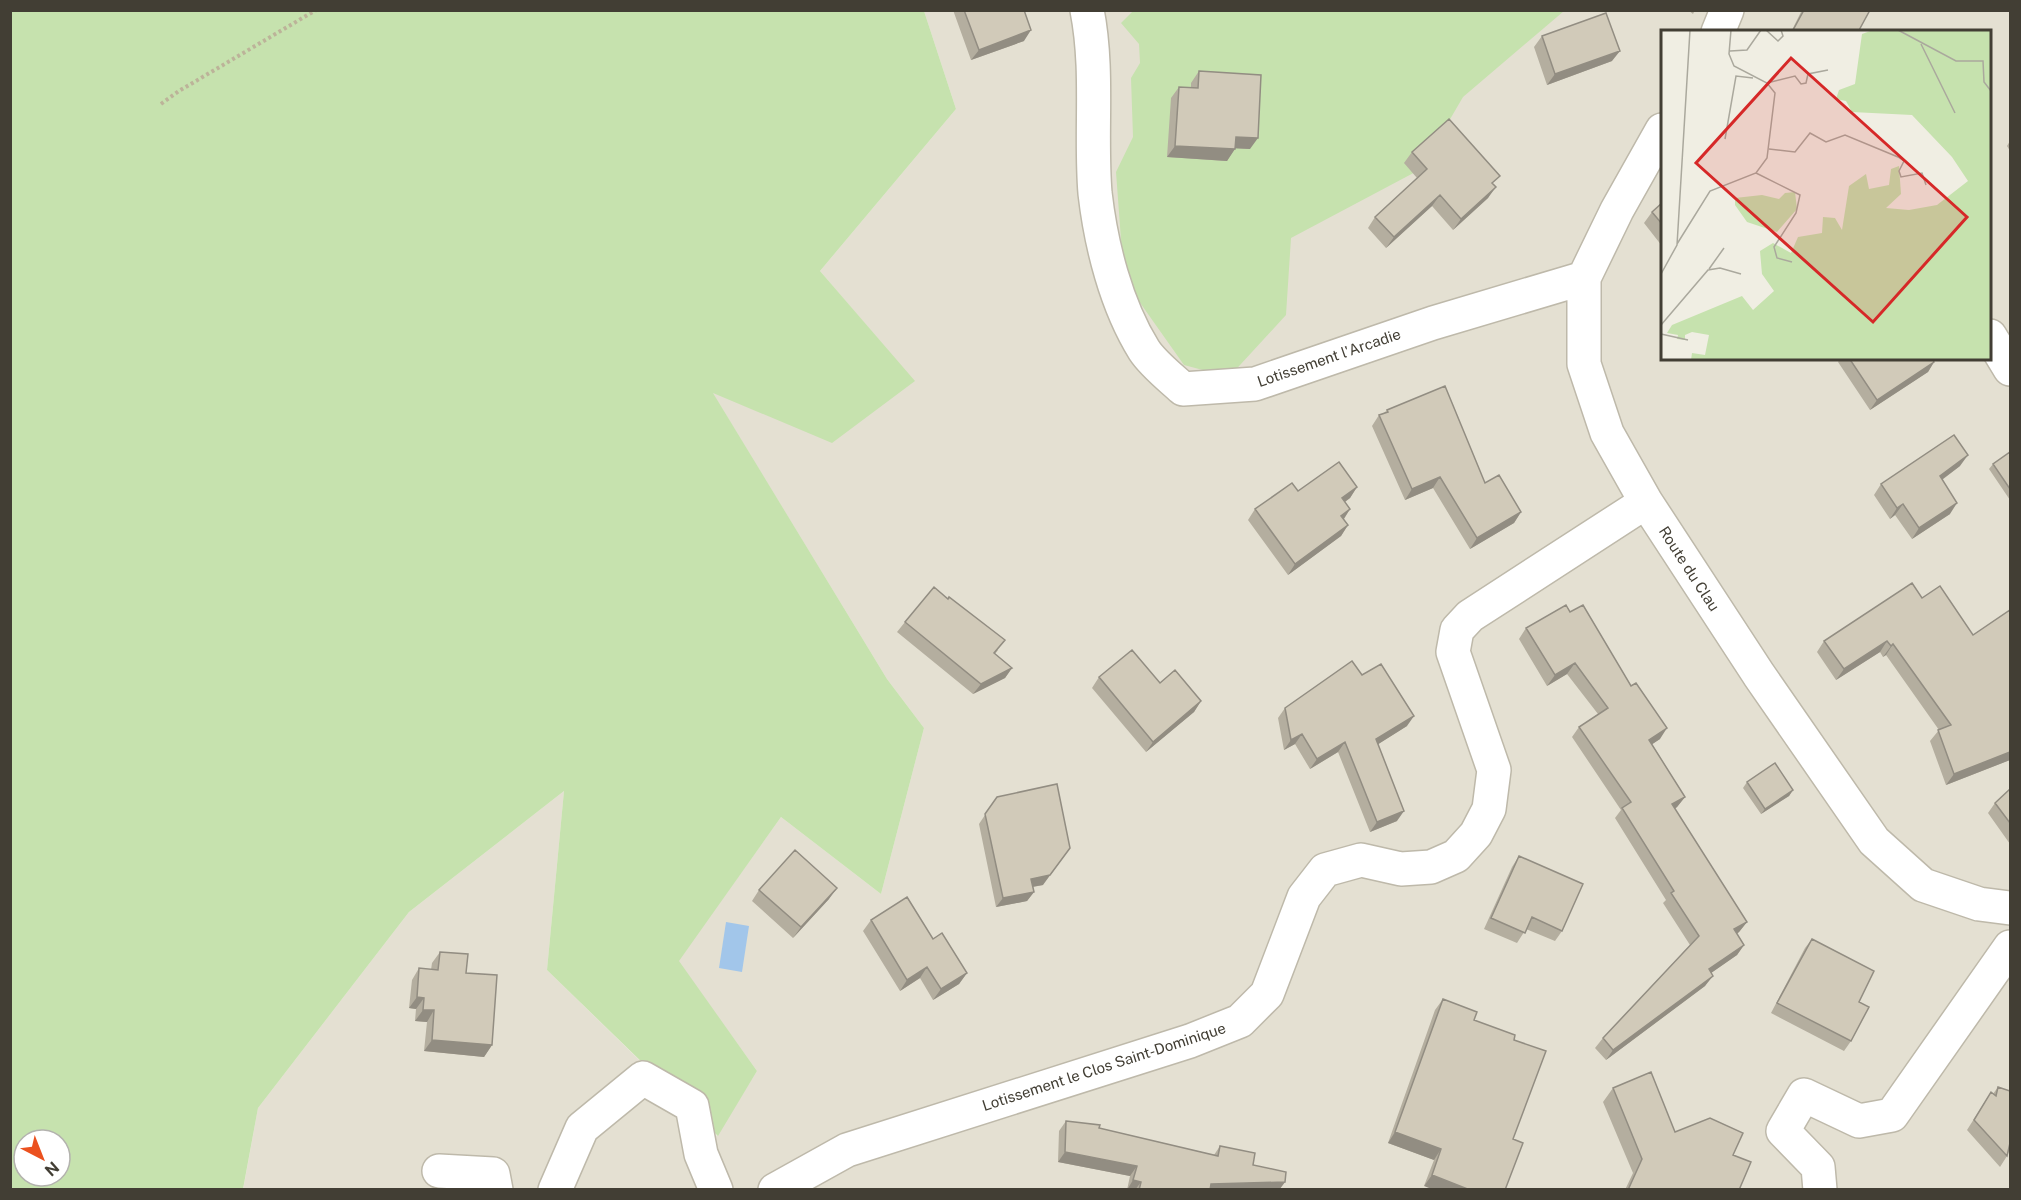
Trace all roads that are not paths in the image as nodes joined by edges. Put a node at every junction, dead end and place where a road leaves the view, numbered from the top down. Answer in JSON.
{"nodes":[{"id":1,"x":1087,"y":10,"type":"edge"},
{"id":2,"x":1727,"y":10,"type":"edge"},
{"id":3,"x":1719,"y":30,"type":"edge"},
{"id":4,"x":1661,"y":132,"type":"edge"},
{"id":5,"x":1584,"y":278,"type":"junction"},
{"id":6,"x":1991,"y":339,"type":"edge"},
{"id":7,"x":2010,"y":369,"type":"edge"},
{"id":8,"x":1646,"y":502,"type":"junction"},
{"id":9,"x":2010,"y":908,"type":"edge"},
{"id":10,"x":2010,"y":947,"type":"edge"},
{"id":11,"x":439,"y":1171,"type":"dead end"},
{"id":12,"x":496,"y":1190,"type":"edge"},
{"id":13,"x":555,"y":1190,"type":"edge"},
{"id":14,"x":716,"y":1190,"type":"edge"},
{"id":15,"x":775,"y":1190,"type":"edge"},
{"id":16,"x":1820,"y":1190,"type":"edge"}],
"edges":[{"from":1,"to":5,"type":"street","name":"Lotissement l'Arcadie"},
{"from":2,"to":3,"type":"street"},
{"from":4,"to":5,"type":"street","name":"Route du Clau"},
{"from":5,"to":8,"type":"street","name":"Route du Clau"},
{"from":6,"to":7,"type":"street"},
{"from":8,"to":9,"type":"street","name":"Route du Clau"},
{"from":8,"to":15,"type":"street","name":"Lotissement le Clos Saint-Dominique"},
{"from":10,"to":16,"type":"street"},
{"from":11,"to":12,"type":"street"},
{"from":13,"to":14,"type":"street"}]}
